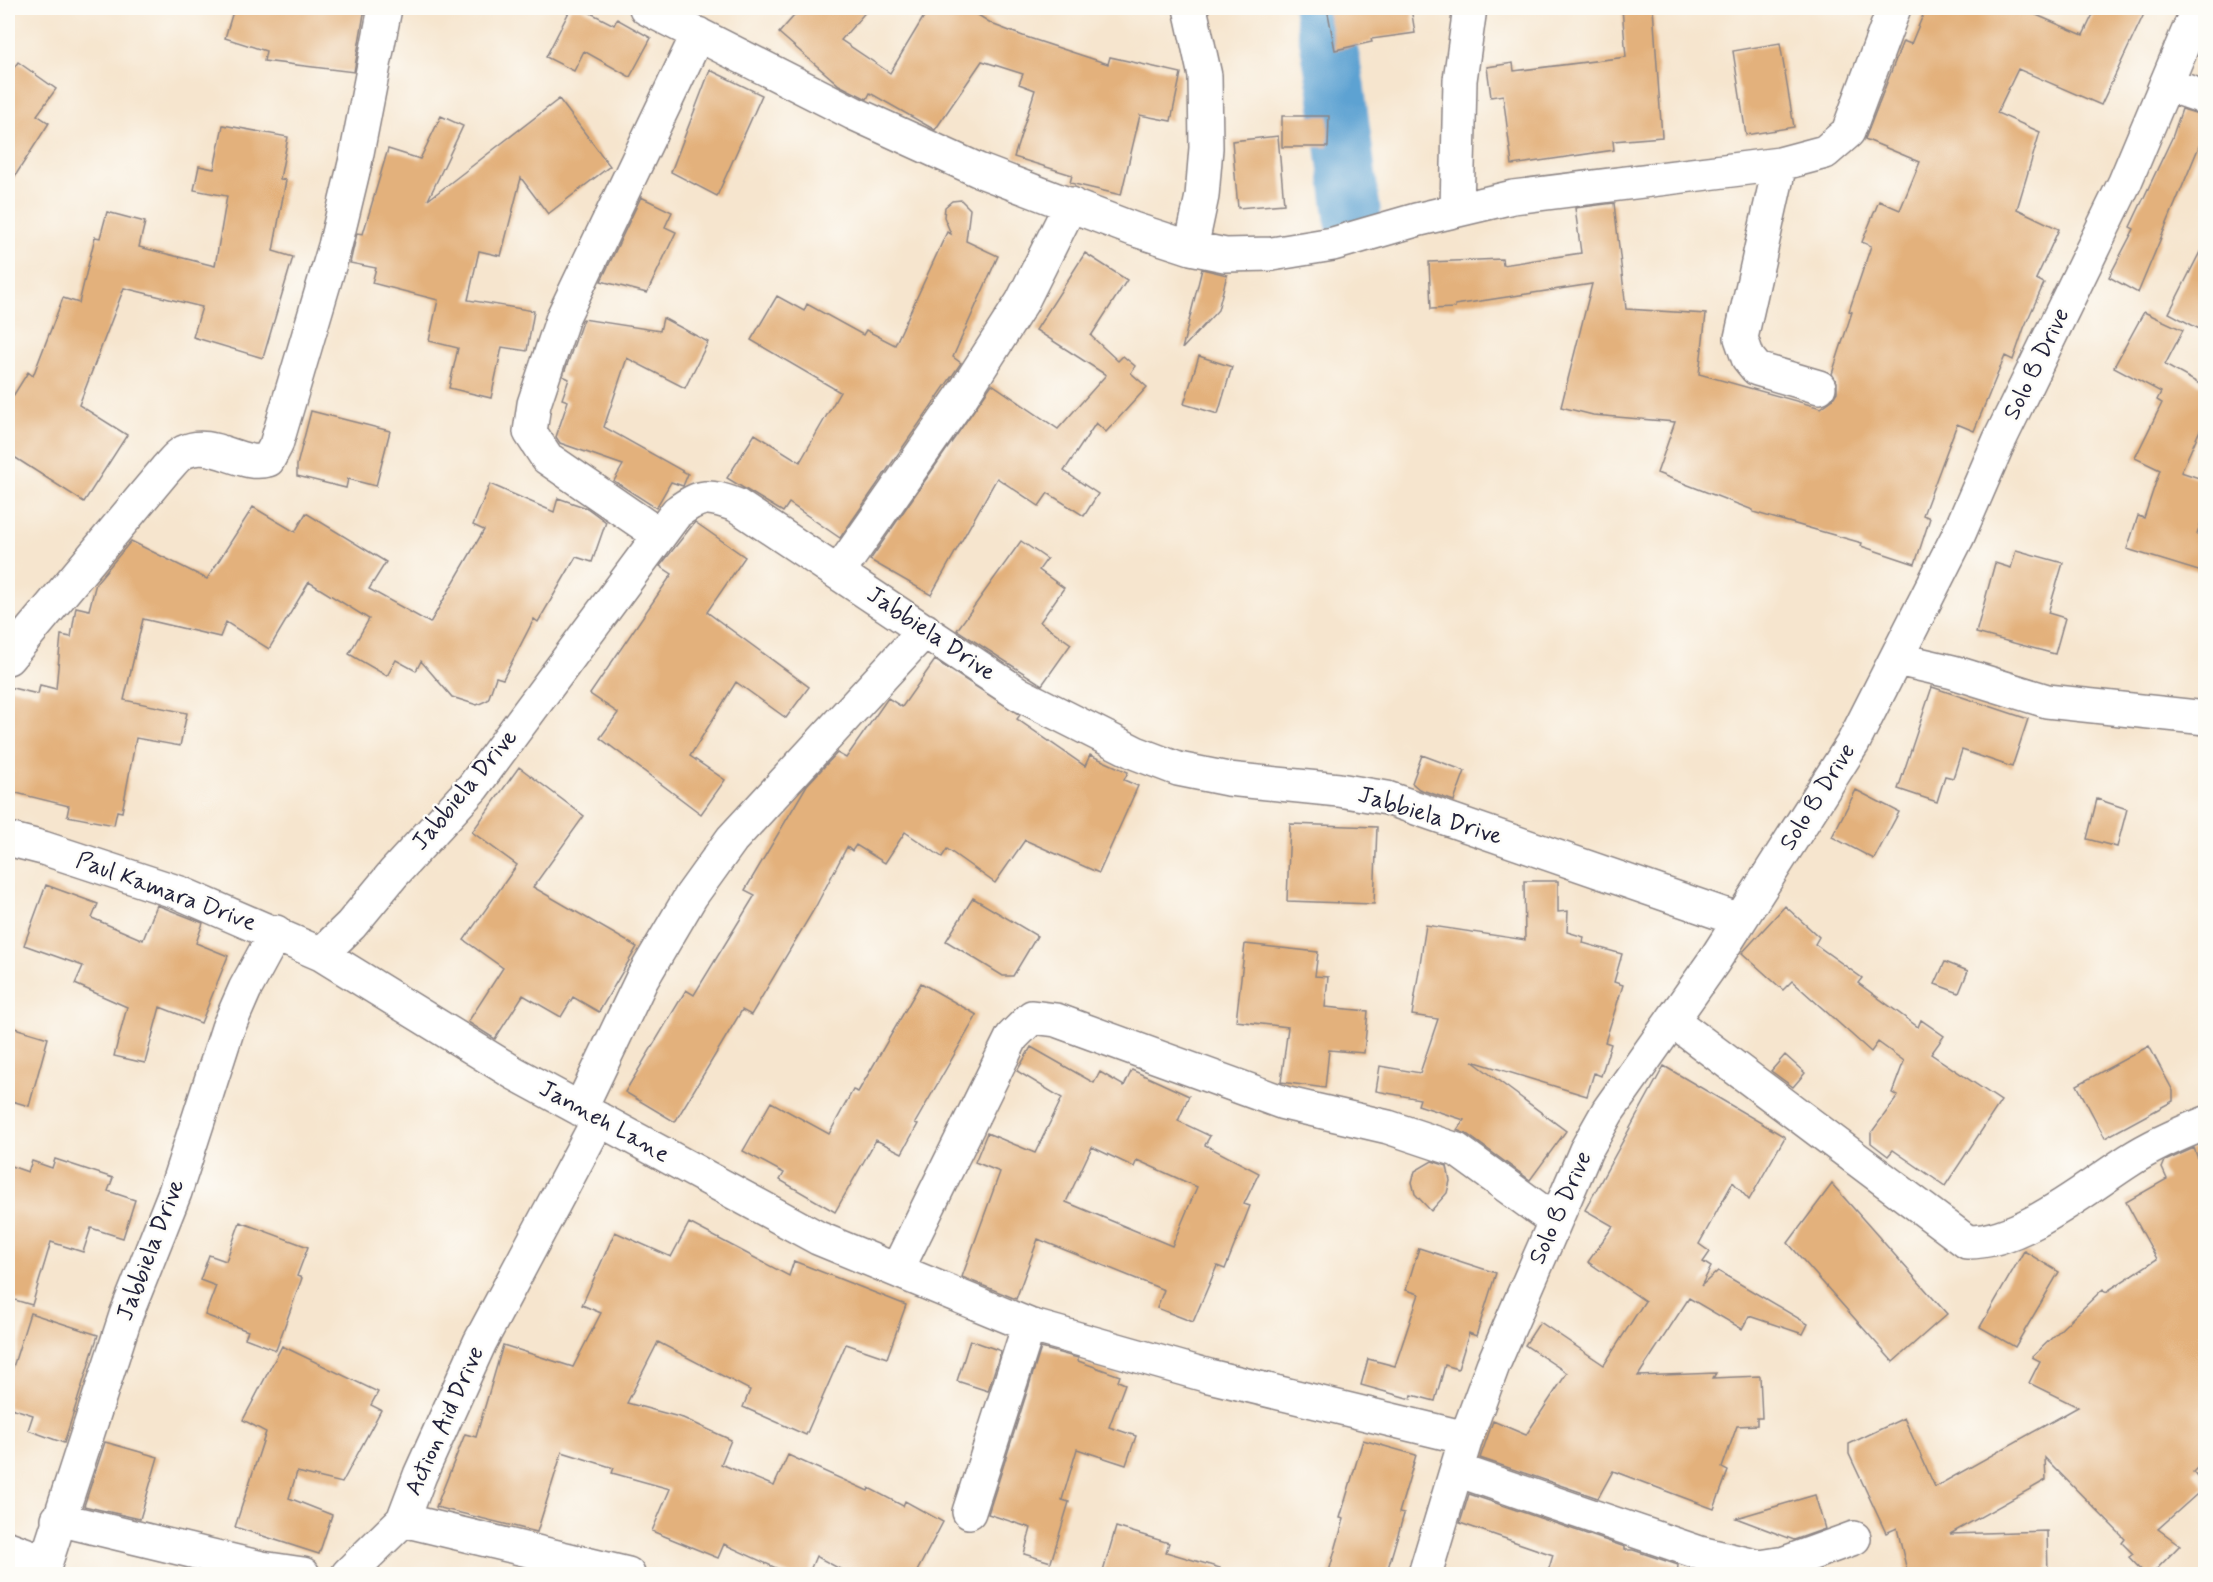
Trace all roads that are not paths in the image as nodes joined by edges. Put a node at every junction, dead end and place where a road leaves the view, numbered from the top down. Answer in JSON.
{"nodes":[{"id":1,"x":385,"y":8,"type":"edge"},
{"id":2,"x":646,"y":8,"type":"edge"},
{"id":3,"x":1190,"y":8,"type":"edge"},
{"id":4,"x":1470,"y":8,"type":"edge"},
{"id":5,"x":1894,"y":8,"type":"edge"},
{"id":6,"x":2198,"y":8,"type":"edge"},
{"id":7,"x":698,"y":34,"type":"junction"},
{"id":8,"x":2166,"y":84,"type":"junction"},
{"id":9,"x":2205,"y":98,"type":"edge"},
{"id":10,"x":1780,"y":164,"type":"junction"},
{"id":11,"x":1071,"y":204,"type":"junction"},
{"id":12,"x":1457,"y":210,"type":"junction"},
{"id":13,"x":1191,"y":248,"type":"junction"},
{"id":14,"x":1819,"y":387,"type":"dead end"},
{"id":15,"x":659,"y":535,"type":"junction"},
{"id":16,"x":838,"y":573,"type":"junction"},
{"id":17,"x":925,"y":630,"type":"junction"},
{"id":18,"x":8,"y":658,"type":"edge"},
{"id":19,"x":1897,"y":659,"type":"junction"},
{"id":20,"x":2205,"y":718,"type":"edge"},
{"id":21,"x":8,"y":839,"type":"edge"},
{"id":22,"x":1740,"y":920,"type":"junction"},
{"id":23,"x":276,"y":932,"type":"junction"},
{"id":24,"x":321,"y":954,"type":"junction"},
{"id":25,"x":1673,"y":1021,"type":"junction"},
{"id":26,"x":590,"y":1114,"type":"junction"},
{"id":27,"x":2205,"y":1123,"type":"edge"},
{"id":28,"x":1555,"y":1221,"type":"junction"},
{"id":29,"x":897,"y":1270,"type":"junction"},
{"id":30,"x":1029,"y":1325,"type":"junction"},
{"id":31,"x":1466,"y":1438,"type":"junction"},
{"id":32,"x":1457,"y":1470,"type":"junction"},
{"id":33,"x":969,"y":1512,"type":"dead end"},
{"id":34,"x":58,"y":1519,"type":"junction"},
{"id":35,"x":403,"y":1520,"type":"junction"},
{"id":36,"x":1854,"y":1538,"type":"dead end"},
{"id":37,"x":8,"y":1548,"type":"edge"},
{"id":38,"x":44,"y":1568,"type":"edge"},
{"id":39,"x":303,"y":1575,"type":"edge"},
{"id":40,"x":348,"y":1575,"type":"edge"},
{"id":41,"x":628,"y":1575,"type":"edge"},
{"id":42,"x":1425,"y":1575,"type":"edge"}],
"edges":[{"from":1,"to":18,"type":"street"},
{"from":2,"to":7,"type":"street"},
{"from":3,"to":13,"type":"street"},
{"from":4,"to":12,"type":"street"},
{"from":5,"to":10,"type":"street"},
{"from":6,"to":8,"type":"street","name":"Solo B Drive"},
{"from":7,"to":11,"type":"street"},
{"from":7,"to":15,"type":"street"},
{"from":8,"to":9,"type":"street"},
{"from":8,"to":19,"type":"street","name":"Solo B Drive"},
{"from":10,"to":12,"type":"street"},
{"from":10,"to":14,"type":"street"},
{"from":11,"to":13,"type":"street"},
{"from":11,"to":16,"type":"street"},
{"from":12,"to":13,"type":"street"},
{"from":15,"to":16,"type":"street","name":"Jabbiela Drive"},
{"from":15,"to":24,"type":"street","name":"Jabbiela Drive"},
{"from":16,"to":17,"type":"street","name":"Jabbiela Drive"},
{"from":17,"to":22,"type":"street","name":"Jabbiela Drive"},
{"from":17,"to":26,"type":"street","name":"Action Aid Drive"},
{"from":19,"to":20,"type":"street"},
{"from":19,"to":22,"type":"street","name":"Solo B Drive"},
{"from":21,"to":23,"type":"street","name":"Paul Kamara Drive"},
{"from":22,"to":25,"type":"street","name":"Solo B Drive"},
{"from":23,"to":24,"type":"street","name":"Paul Kamara Drive"},
{"from":23,"to":34,"type":"street","name":"Jabbiela Drive"},
{"from":24,"to":26,"type":"street","name":"Janneh Lane"},
{"from":25,"to":27,"type":"street"},
{"from":25,"to":28,"type":"street","name":"Solo B Drive"},
{"from":26,"to":29,"type":"street","name":"Janneh Lane"},
{"from":26,"to":35,"type":"street","name":"Action Aid Drive"},
{"from":28,"to":29,"type":"street"},
{"from":28,"to":31,"type":"street","name":"Solo B Drive"},
{"from":29,"to":30,"type":"street","name":"Janneh Lane"},
{"from":30,"to":31,"type":"street","name":"Janneh Lane"},
{"from":30,"to":33,"type":"street"},
{"from":31,"to":32,"type":"street","name":"Solo B Drive"},
{"from":32,"to":36,"type":"street"},
{"from":32,"to":42,"type":"street","name":"Solo B Drive"},
{"from":34,"to":38,"type":"street","name":"Jabbiela Drive"},
{"from":34,"to":39,"type":"street"},
{"from":35,"to":40,"type":"street"},
{"from":35,"to":41,"type":"street","name":"Action Aid Drive"},
{"from":37,"to":38,"type":"street"}]}
